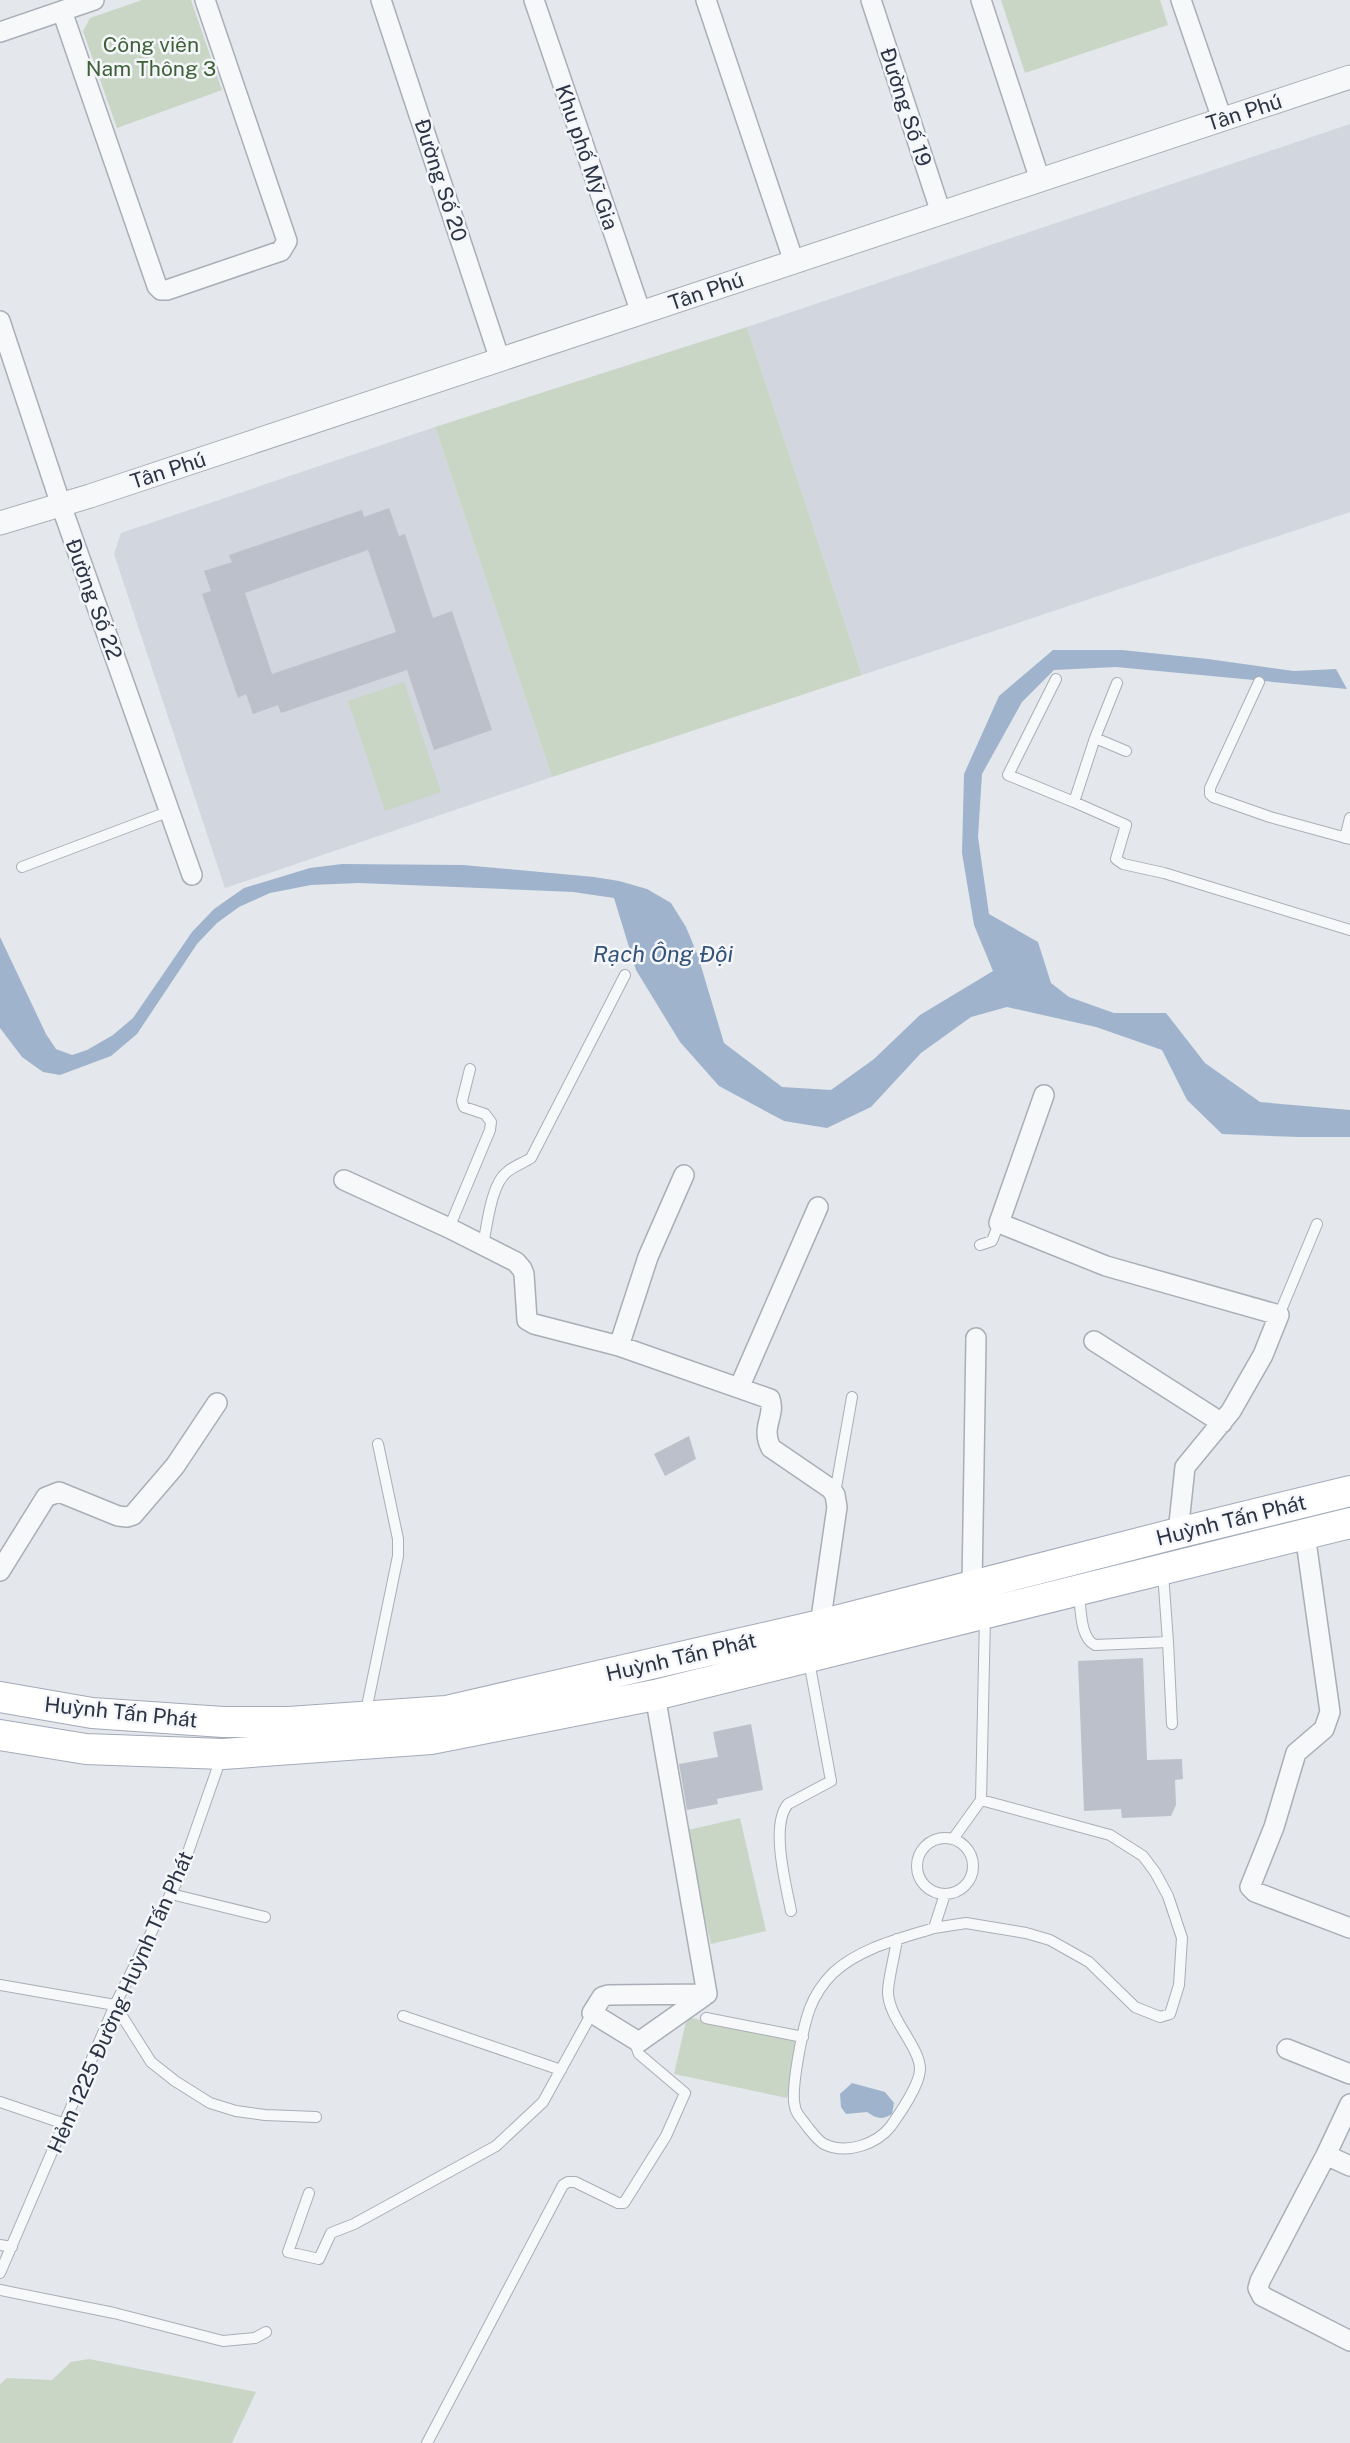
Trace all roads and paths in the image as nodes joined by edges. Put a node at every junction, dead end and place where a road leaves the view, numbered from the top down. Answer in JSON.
{"nodes":[{"id":1,"x":93,"y":0,"type":"edge"},
{"id":2,"x":205,"y":0,"type":"edge"},
{"id":3,"x":381,"y":0,"type":"edge"},
{"id":4,"x":534,"y":0,"type":"edge"},
{"id":5,"x":706,"y":0,"type":"edge"},
{"id":6,"x":871,"y":0,"type":"edge"},
{"id":7,"x":981,"y":0,"type":"edge"},
{"id":8,"x":1181,"y":0,"type":"edge"},
{"id":9,"x":62,"y":11,"type":"junction"},
{"id":10,"x":0,"y":32,"type":"edge"},
{"id":11,"x":1350,"y":77,"type":"edge"},
{"id":12,"x":1222,"y":120,"type":"junction"},
{"id":13,"x":1041,"y":180,"type":"junction"},
{"id":14,"x":941,"y":213,"type":"junction"},
{"id":15,"x":794,"y":262,"type":"junction"},
{"id":16,"x":641,"y":313,"type":"junction"},
{"id":17,"x":0,"y":321,"type":"edge"},
{"id":18,"x":500,"y":360,"type":"junction"},
{"id":19,"x":61,"y":505,"type":"junction"},
{"id":20,"x":0,"y":523,"type":"edge"},
{"id":21,"x":1056,"y":679,"type":"dead end"},
{"id":22,"x":1259,"y":682,"type":"dead end"},
{"id":23,"x":1116,"y":683,"type":"dead end"},
{"id":24,"x":1095,"y":738,"type":"junction"},
{"id":25,"x":1126,"y":751,"type":"dead end"},
{"id":26,"x":1074,"y":802,"type":"junction"},
{"id":27,"x":170,"y":811,"type":"junction"},
{"id":28,"x":1350,"y":818,"type":"edge"},
{"id":29,"x":1348,"y":839,"type":"edge"},
{"id":30,"x":22,"y":867,"type":"dead end"},
{"id":31,"x":192,"y":875,"type":"dead end"},
{"id":32,"x":1350,"y":930,"type":"edge"},
{"id":33,"x":625,"y":975,"type":"dead end"},
{"id":34,"x":470,"y":1069,"type":"dead end"},
{"id":35,"x":1044,"y":1095,"type":"dead end"},
{"id":36,"x":684,"y":1175,"type":"dead end"},
{"id":37,"x":344,"y":1181,"type":"dead end"},
{"id":38,"x":818,"y":1207,"type":"dead end"},
{"id":39,"x":999,"y":1223,"type":"junction"},
{"id":40,"x":1317,"y":1224,"type":"dead end"},
{"id":41,"x":449,"y":1228,"type":"junction"},
{"id":42,"x":483,"y":1245,"type":"junction"},
{"id":43,"x":980,"y":1245,"type":"dead end"},
{"id":44,"x":1279,"y":1315,"type":"junction"},
{"id":45,"x":976,"y":1338,"type":"dead end"},
{"id":46,"x":1094,"y":1341,"type":"dead end"},
{"id":47,"x":619,"y":1346,"type":"junction"},
{"id":48,"x":739,"y":1388,"type":"junction"},
{"id":49,"x":852,"y":1397,"type":"dead end"},
{"id":50,"x":217,"y":1403,"type":"dead end"},
{"id":51,"x":1222,"y":1423,"type":"junction"},
{"id":52,"x":378,"y":1444,"type":"dead end"},
{"id":53,"x":1350,"y":1491,"type":"edge"},
{"id":54,"x":835,"y":1495,"type":"junction"},
{"id":55,"x":1297,"y":1504,"type":"junction"},
{"id":56,"x":1350,"y":1523,"type":"edge"},
{"id":57,"x":1178,"y":1533,"type":"junction"},
{"id":58,"x":1305,"y":1534,"type":"junction"},
{"id":59,"x":1162,"y":1569,"type":"junction"},
{"id":60,"x":0,"y":1571,"type":"edge"},
{"id":61,"x":1079,"y":1590,"type":"junction"},
{"id":62,"x":979,"y":1600,"type":"junction"},
{"id":63,"x":811,"y":1627,"type":"junction"},
{"id":64,"x":1168,"y":1642,"type":"junction"},
{"id":65,"x":808,"y":1657,"type":"junction"},
{"id":66,"x":649,"y":1664,"type":"junction"},
{"id":67,"x":655,"y":1695,"type":"junction"},
{"id":68,"x":0,"y":1697,"type":"edge"},
{"id":69,"x":365,"y":1716,"type":"junction"},
{"id":70,"x":1172,"y":1724,"type":"dead end"},
{"id":71,"x":0,"y":1735,"type":"edge"},
{"id":72,"x":223,"y":1754,"type":"junction"},
{"id":73,"x":981,"y":1800,"type":"junction"},
{"id":74,"x":953,"y":1839,"type":"junction"},
{"id":75,"x":171,"y":1894,"type":"junction"},
{"id":76,"x":945,"y":1894,"type":"junction"},
{"id":77,"x":791,"y":1911,"type":"dead end"},
{"id":78,"x":265,"y":1917,"type":"dead end"},
{"id":79,"x":934,"y":1928,"type":"junction"},
{"id":80,"x":1350,"y":1928,"type":"edge"},
{"id":81,"x":897,"y":1940,"type":"junction"},
{"id":82,"x":0,"y":1985,"type":"edge"},
{"id":83,"x":707,"y":1994,"type":"junction"},
{"id":84,"x":115,"y":2005,"type":"junction"},
{"id":85,"x":592,"y":2012,"type":"junction"},
{"id":86,"x":403,"y":2016,"type":"dead end"},
{"id":87,"x":706,"y":2018,"type":"dead end"},
{"id":88,"x":803,"y":2037,"type":"junction"},
{"id":89,"x":639,"y":2042,"type":"junction"},
{"id":90,"x":1287,"y":2049,"type":"dead end"},
{"id":91,"x":561,"y":2070,"type":"junction"},
{"id":92,"x":1350,"y":2074,"type":"edge"},
{"id":93,"x":0,"y":2102,"type":"edge"},
{"id":94,"x":1350,"y":2104,"type":"edge"},
{"id":95,"x":316,"y":2117,"type":"dead end"},
{"id":96,"x":65,"y":2124,"type":"junction"},
{"id":97,"x":1326,"y":2155,"type":"junction"},
{"id":98,"x":1350,"y":2166,"type":"edge"},
{"id":99,"x":309,"y":2193,"type":"dead end"},
{"id":100,"x":0,"y":2245,"type":"edge"},
{"id":101,"x":12,"y":2247,"type":"junction"},
{"id":102,"x":0,"y":2273,"type":"edge"},
{"id":103,"x":0,"y":2290,"type":"edge"},
{"id":104,"x":267,"y":2332,"type":"dead end"},
{"id":105,"x":1350,"y":2341,"type":"edge"},
{"id":106,"x":427,"y":2443,"type":"edge"}],
"edges":[{"from":1,"to":9,"type":"street"},
{"from":2,"to":9,"type":"street"},
{"from":3,"to":18,"type":"street","name":"Đường Số 20"},
{"from":4,"to":16,"type":"street","name":"Khu phố Mỹ Gia"},
{"from":5,"to":15,"type":"street"},
{"from":6,"to":14,"type":"street","name":"Đường Số 19"},
{"from":7,"to":13,"type":"street"},
{"from":8,"to":12,"type":"street"},
{"from":9,"to":10,"type":"street"},
{"from":11,"to":12,"type":"street","name":"Tân Phú"},
{"from":12,"to":13,"type":"street","name":"Tân Phú"},
{"from":13,"to":14,"type":"street","name":"Tân Phú"},
{"from":14,"to":15,"type":"street","name":"Tân Phú"},
{"from":15,"to":16,"type":"street","name":"Tân Phú"},
{"from":16,"to":18,"type":"street","name":"Tân Phú"},
{"from":17,"to":19,"type":"street","name":"Đường Số 22"},
{"from":18,"to":19,"type":"street","name":"Tân Phú"},
{"from":19,"to":20,"type":"street","name":"Tân Phú"},
{"from":19,"to":27,"type":"street","name":"Đường Số 22"},
{"from":21,"to":26,"type":"lane"},
{"from":22,"to":29,"type":"lane"},
{"from":23,"to":24,"type":"lane"},
{"from":24,"to":25,"type":"lane"},
{"from":24,"to":26,"type":"lane"},
{"from":26,"to":32,"type":"lane"},
{"from":27,"to":30,"type":"lane"},
{"from":27,"to":31,"type":"street","name":"Đường Số 22"},
{"from":28,"to":29,"type":"lane"},
{"from":33,"to":42,"type":"lane"},
{"from":34,"to":41,"type":"lane"},
{"from":35,"to":39,"type":"street"},
{"from":36,"to":47,"type":"street"},
{"from":37,"to":41,"type":"street"},
{"from":38,"to":48,"type":"street"},
{"from":39,"to":43,"type":"lane"},
{"from":39,"to":44,"type":"street"},
{"from":40,"to":44,"type":"lane"},
{"from":41,"to":42,"type":"street"},
{"from":42,"to":47,"type":"street"},
{"from":44,"to":51,"type":"street"},
{"from":45,"to":62,"type":"street"},
{"from":46,"to":51,"type":"street"},
{"from":47,"to":48,"type":"street"},
{"from":48,"to":54,"type":"street"},
{"from":49,"to":54,"type":"lane"},
{"from":50,"to":60,"type":"street"},
{"from":51,"to":57,"type":"street"},
{"from":52,"to":69,"type":"lane"},
{"from":53,"to":55,"type":"main road","name":"Huỳnh Tấn Phát"},
{"from":54,"to":63,"type":"street"},
{"from":55,"to":57,"type":"main road","name":"Huỳnh Tấn Phát"},
{"from":55,"to":58,"type":"main road"},
{"from":56,"to":58,"type":"main road","name":"Huỳnh Tấn Phát"},
{"from":57,"to":62,"type":"main road","name":"Huỳnh Tấn Phát"},
{"from":58,"to":59,"type":"main road","name":"Huỳnh Tấn Phát"},
{"from":58,"to":80,"type":"street"},
{"from":59,"to":61,"type":"main road","name":"Huỳnh Tấn Phát"},
{"from":59,"to":64,"type":"lane"},
{"from":61,"to":62,"type":"main road","name":"Huỳnh Tấn Phát"},
{"from":61,"to":64,"type":"lane"},
{"from":62,"to":63,"type":"main road","name":"Huỳnh Tấn Phát"},
{"from":62,"to":65,"type":"main road","name":"Huỳnh Tấn Phát"},
{"from":62,"to":73,"type":"lane"},
{"from":63,"to":65,"type":"main road"},
{"from":63,"to":66,"type":"main road","name":"Huỳnh Tấn Phát"},
{"from":64,"to":70,"type":"lane"},
{"from":65,"to":67,"type":"main road","name":"Huỳnh Tấn Phát"},
{"from":65,"to":77,"type":"lane"},
{"from":66,"to":67,"type":"main road"},
{"from":66,"to":69,"type":"main road","name":"Huỳnh Tấn Phát"},
{"from":67,"to":72,"type":"main road","name":"Huỳnh Tấn Phát"},
{"from":67,"to":83,"type":"street"},
{"from":68,"to":69,"type":"main road","name":"Huỳnh Tấn Phát"},
{"from":71,"to":72,"type":"main road","name":"Huỳnh Tấn Phát"},
{"from":72,"to":75,"type":"lane","name":"Hẻm 1225 Đường Huỳnh Tấn Phát"},
{"from":73,"to":74,"type":"lane"},
{"from":73,"to":79,"type":"lane"},
{"from":74,"to":76,"type":"lane"},
{"from":74,"to":76,"type":"lane"},
{"from":75,"to":78,"type":"lane"},
{"from":75,"to":84,"type":"lane","name":"Hẻm 1225 Đường Huỳnh Tấn Phát"},
{"from":76,"to":79,"type":"lane"},
{"from":79,"to":81,"type":"lane"},
{"from":81,"to":88,"type":"lane"},
{"from":81,"to":88,"type":"lane"},
{"from":82,"to":84,"type":"lane"},
{"from":83,"to":85,"type":"street"},
{"from":83,"to":89,"type":"street"},
{"from":84,"to":95,"type":"lane"},
{"from":84,"to":96,"type":"lane","name":"Hẻm 1225 Đường Huỳnh Tấn Phát"},
{"from":85,"to":89,"type":"street"},
{"from":85,"to":91,"type":"lane"},
{"from":86,"to":91,"type":"lane"},
{"from":87,"to":88,"type":"lane"},
{"from":89,"to":106,"type":"lane"},
{"from":90,"to":92,"type":"street"},
{"from":91,"to":99,"type":"lane"},
{"from":93,"to":96,"type":"lane"},
{"from":94,"to":97,"type":"street"},
{"from":96,"to":101,"type":"lane","name":"Hẻm 1225 Đường Huỳnh Tấn Phát"},
{"from":97,"to":98,"type":"street"},
{"from":97,"to":105,"type":"street"},
{"from":100,"to":101,"type":"lane"},
{"from":101,"to":102,"type":"lane","name":"Hẻm 1225 Đường Huỳnh Tấn Phát"},
{"from":103,"to":104,"type":"lane"}]}
